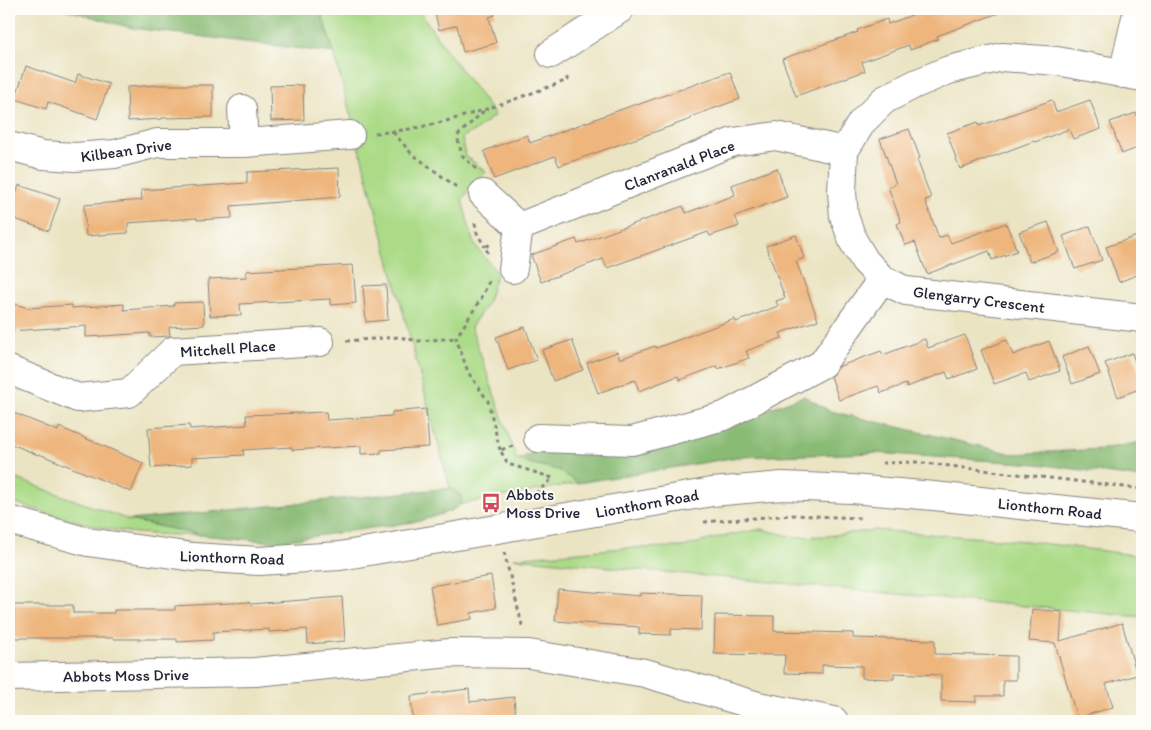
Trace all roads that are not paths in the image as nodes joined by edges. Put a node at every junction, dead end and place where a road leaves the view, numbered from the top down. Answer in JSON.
{"nodes":[{"id":1,"x":620,"y":9,"type":"edge"},
{"id":2,"x":1138,"y":9,"type":"edge"},
{"id":3,"x":551,"y":54,"type":"road end"},
{"id":4,"x":1132,"y":75,"type":"edge"},
{"id":5,"x":242,"y":109,"type":"dead end"},
{"id":6,"x":350,"y":135,"type":"road end"},
{"id":7,"x":244,"y":142,"type":"junction"},
{"id":8,"x":9,"y":146,"type":"edge"},
{"id":9,"x":844,"y":151,"type":"junction"},
{"id":10,"x":473,"y":194,"type":"road end"},
{"id":11,"x":519,"y":227,"type":"junction"},
{"id":12,"x":502,"y":272,"type":"road end"},
{"id":13,"x":882,"y":279,"type":"junction"},
{"id":14,"x":1142,"y":318,"type":"edge"},
{"id":15,"x":320,"y":342,"type":"dead end"},
{"id":16,"x":9,"y":370,"type":"edge"},
{"id":17,"x":538,"y":438,"type":"dead end"},
{"id":18,"x":1142,"y":518,"type":"edge"},
{"id":19,"x":9,"y":520,"type":"edge"},
{"id":20,"x":9,"y":677,"type":"edge"},
{"id":21,"x":755,"y":714,"type":"edge"},
{"id":22,"x":834,"y":721,"type":"edge"}],
"edges":[{"from":1,"to":3,"type":"street"},
{"from":2,"to":4,"type":"street","name":"Glengarry Crescent"},
{"from":4,"to":9,"type":"street","name":"Glengarry Crescent"},
{"from":5,"to":7,"type":"street"},
{"from":6,"to":7,"type":"street","name":"Kilbean Drive"},
{"from":7,"to":8,"type":"street","name":"Kilbean Drive"},
{"from":9,"to":11,"type":"street","name":"Clanranald Place"},
{"from":9,"to":13,"type":"street","name":"Glengarry Crescent"},
{"from":10,"to":11,"type":"street"},
{"from":11,"to":12,"type":"street"},
{"from":13,"to":14,"type":"street","name":"Glengarry Crescent"},
{"from":13,"to":17,"type":"street"},
{"from":15,"to":16,"type":"street","name":"Mitchell Place"},
{"from":18,"to":19,"type":"street","name":"Lionthorn Road"},
{"from":20,"to":21,"type":"street","name":"Abbots Moss Drive"},
{"from":21,"to":22,"type":"street","name":"Abbots Moss Drive"}]}
